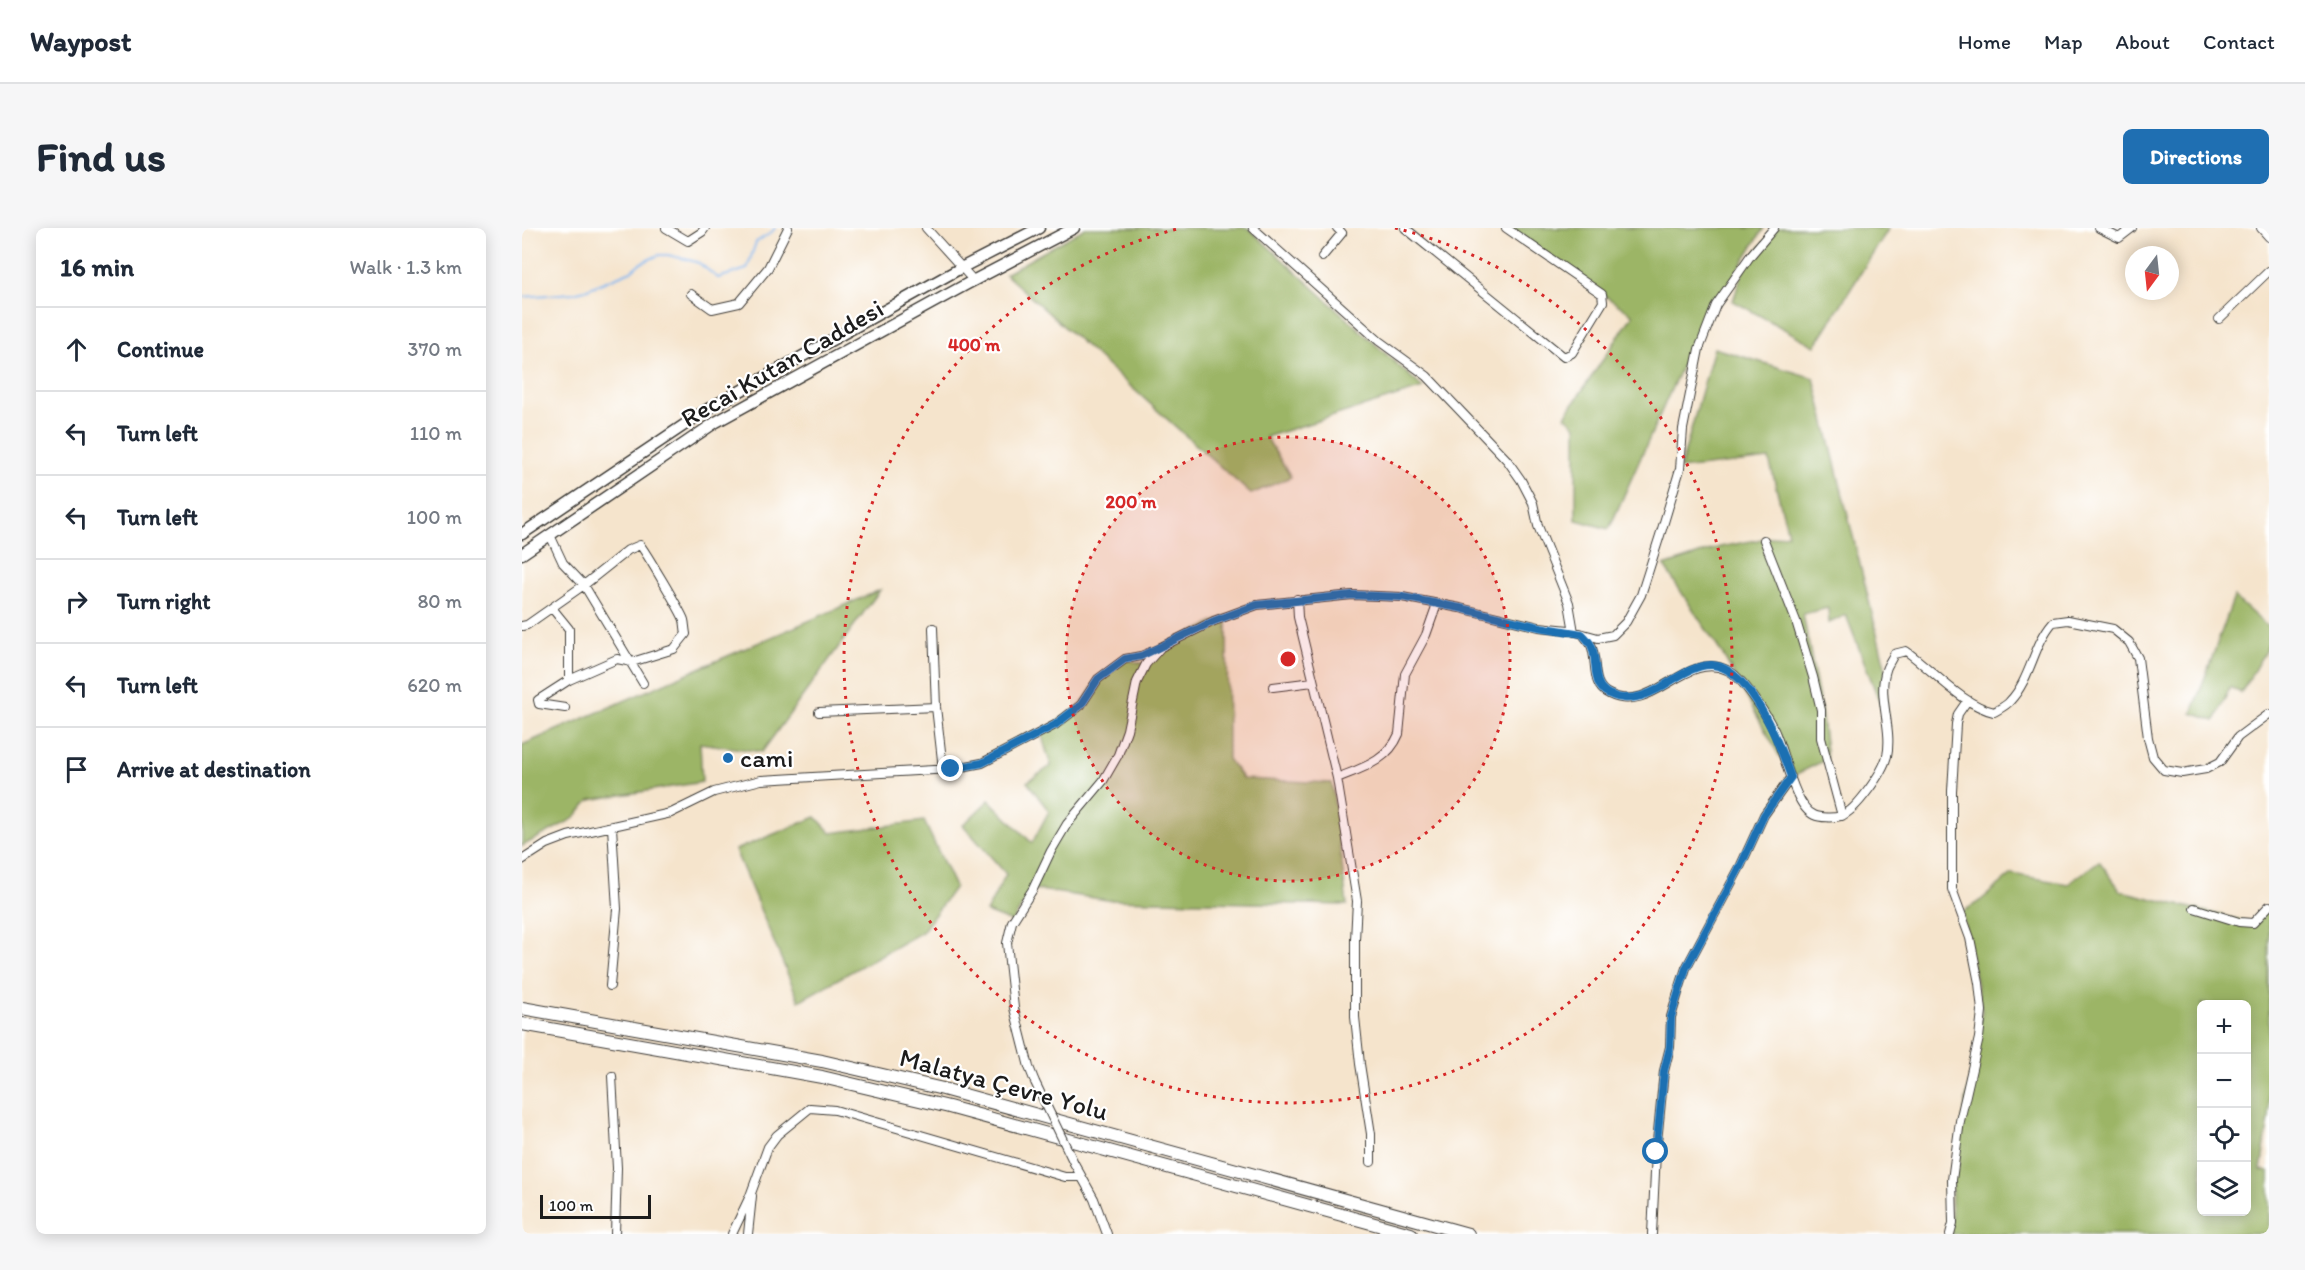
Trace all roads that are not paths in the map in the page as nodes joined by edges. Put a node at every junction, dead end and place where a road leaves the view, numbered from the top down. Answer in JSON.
{"nodes":[{"id":1,"x":666,"y":228,"type":"edge"},
{"id":2,"x":705,"y":228,"type":"edge"},
{"id":3,"x":788,"y":228,"type":"edge"},
{"id":4,"x":926,"y":228,"type":"edge"},
{"id":5,"x":1039,"y":228,"type":"edge"},
{"id":6,"x":1074,"y":228,"type":"edge"},
{"id":7,"x":1253,"y":228,"type":"edge"},
{"id":8,"x":1337,"y":228,"type":"edge"},
{"id":9,"x":1405,"y":228,"type":"edge"},
{"id":10,"x":1506,"y":228,"type":"edge"},
{"id":11,"x":1774,"y":228,"type":"edge"},
{"id":12,"x":2099,"y":228,"type":"edge"},
{"id":13,"x":2132,"y":228,"type":"edge"},
{"id":14,"x":2261,"y":228,"type":"edge"},
{"id":15,"x":2269,"y":237,"type":"edge"},
{"id":16,"x":1322,"y":257,"type":"dead end"},
{"id":17,"x":962,"y":268,"type":"junction"},
{"id":18,"x":2269,"y":271,"type":"edge"},
{"id":19,"x":973,"y":280,"type":"junction"},
{"id":20,"x":691,"y":294,"type":"dead end"},
{"id":21,"x":2219,"y":320,"type":"dead end"},
{"id":22,"x":522,"y":534,"type":"edge"},
{"id":23,"x":550,"y":535,"type":"junction"},
{"id":24,"x":1764,"y":540,"type":"dead end"},
{"id":25,"x":522,"y":554,"type":"edge"},
{"id":26,"x":584,"y":585,"type":"junction"},
{"id":27,"x":1296,"y":599,"type":"junction"},
{"id":28,"x":1437,"y":604,"type":"junction"},
{"id":29,"x":552,"y":608,"type":"junction"},
{"id":30,"x":522,"y":626,"type":"edge"},
{"id":31,"x":933,"y":628,"type":"dead end"},
{"id":32,"x":1578,"y":633,"type":"junction"},
{"id":33,"x":1612,"y":635,"type":"junction"},
{"id":34,"x":1161,"y":647,"type":"junction"},
{"id":35,"x":1593,"y":653,"type":"junction"},
{"id":36,"x":632,"y":662,"type":"junction"},
{"id":37,"x":569,"y":680,"type":"junction"},
{"id":38,"x":1313,"y":682,"type":"junction"},
{"id":39,"x":643,"y":683,"type":"dead end"},
{"id":40,"x":1274,"y":687,"type":"dead end"},
{"id":41,"x":1968,"y":701,"type":"junction"},
{"id":42,"x":936,"y":707,"type":"junction"},
{"id":43,"x":565,"y":708,"type":"dead end"},
{"id":44,"x":819,"y":712,"type":"dead end"},
{"id":45,"x":2269,"y":714,"type":"edge"},
{"id":46,"x":943,"y":769,"type":"junction"},
{"id":47,"x":1791,"y":777,"type":"junction"},
{"id":48,"x":1337,"y":778,"type":"junction"},
{"id":49,"x":1842,"y":816,"type":"junction"},
{"id":50,"x":612,"y":827,"type":"junction"},
{"id":51,"x":522,"y":860,"type":"edge"},
{"id":52,"x":2269,"y":906,"type":"edge"},
{"id":53,"x":2194,"y":909,"type":"dead end"},
{"id":54,"x":610,"y":986,"type":"dead end"},
{"id":55,"x":522,"y":1008,"type":"edge"},
{"id":56,"x":522,"y":1024,"type":"edge"},
{"id":57,"x":612,"y":1076,"type":"dead end"},
{"id":58,"x":1371,"y":1162,"type":"dead end"},
{"id":59,"x":1082,"y":1177,"type":"junction"},
{"id":60,"x":753,"y":1187,"type":"junction"},
{"id":61,"x":615,"y":1234,"type":"edge"},
{"id":62,"x":732,"y":1234,"type":"edge"},
{"id":63,"x":748,"y":1234,"type":"edge"},
{"id":64,"x":1107,"y":1234,"type":"edge"},
{"id":65,"x":1411,"y":1234,"type":"edge"},
{"id":66,"x":1468,"y":1234,"type":"edge"},
{"id":67,"x":1652,"y":1234,"type":"edge"},
{"id":68,"x":1950,"y":1234,"type":"edge"}],
"edges":[{"from":1,"to":2,"type":"street"},
{"from":3,"to":20,"type":"street"},
{"from":4,"to":17,"type":"street"},
{"from":5,"to":17,"type":"main road","name":"Recai Kutan Caddesi"},
{"from":6,"to":19,"type":"main road","name":"Recai Kutan Caddesi"},
{"from":7,"to":32,"type":"street"},
{"from":8,"to":16,"type":"street"},
{"from":9,"to":10,"type":"street"},
{"from":11,"to":33,"type":"street"},
{"from":12,"to":13,"type":"street"},
{"from":14,"to":15,"type":"street"},
{"from":17,"to":19,"type":"street"},
{"from":17,"to":22,"type":"main road","name":"Recai Kutan Caddesi"},
{"from":18,"to":21,"type":"street"},
{"from":19,"to":23,"type":"main road","name":"Recai Kutan Caddesi"},
{"from":23,"to":25,"type":"main road","name":"Recai Kutan Caddesi"},
{"from":23,"to":26,"type":"street"},
{"from":24,"to":49,"type":"street"},
{"from":26,"to":29,"type":"street"},
{"from":26,"to":36,"type":"street"},
{"from":26,"to":36,"type":"street"},
{"from":27,"to":28,"type":"street"},
{"from":27,"to":34,"type":"street"},
{"from":27,"to":38,"type":"street"},
{"from":28,"to":32,"type":"street"},
{"from":28,"to":48,"type":"street"},
{"from":29,"to":30,"type":"street"},
{"from":29,"to":37,"type":"street"},
{"from":31,"to":42,"type":"street"},
{"from":32,"to":33,"type":"street"},
{"from":32,"to":35,"type":"street"},
{"from":33,"to":35,"type":"street"},
{"from":34,"to":46,"type":"street"},
{"from":34,"to":59,"type":"street","bridge":true},
{"from":35,"to":47,"type":"street"},
{"from":36,"to":37,"type":"street"},
{"from":36,"to":39,"type":"street"},
{"from":37,"to":43,"type":"street"},
{"from":38,"to":40,"type":"street"},
{"from":38,"to":48,"type":"street"},
{"from":41,"to":45,"type":"street"},
{"from":41,"to":49,"type":"street"},
{"from":41,"to":68,"type":"street"},
{"from":42,"to":44,"type":"street"},
{"from":42,"to":46,"type":"street"},
{"from":46,"to":50,"type":"street"},
{"from":47,"to":49,"type":"street"},
{"from":47,"to":67,"type":"street"},
{"from":48,"to":58,"type":"street"},
{"from":50,"to":51,"type":"street"},
{"from":50,"to":54,"type":"street"},
{"from":52,"to":53,"type":"street"},
{"from":55,"to":66,"type":"highway","name":"Malatya Çevre Yolu"},
{"from":56,"to":65,"type":"highway","name":"Malatya Çevre Yolu"},
{"from":57,"to":61,"type":"street"},
{"from":59,"to":60,"type":"street"},
{"from":59,"to":64,"type":"street"},
{"from":60,"to":62,"type":"street"},
{"from":60,"to":63,"type":"street"}]}
